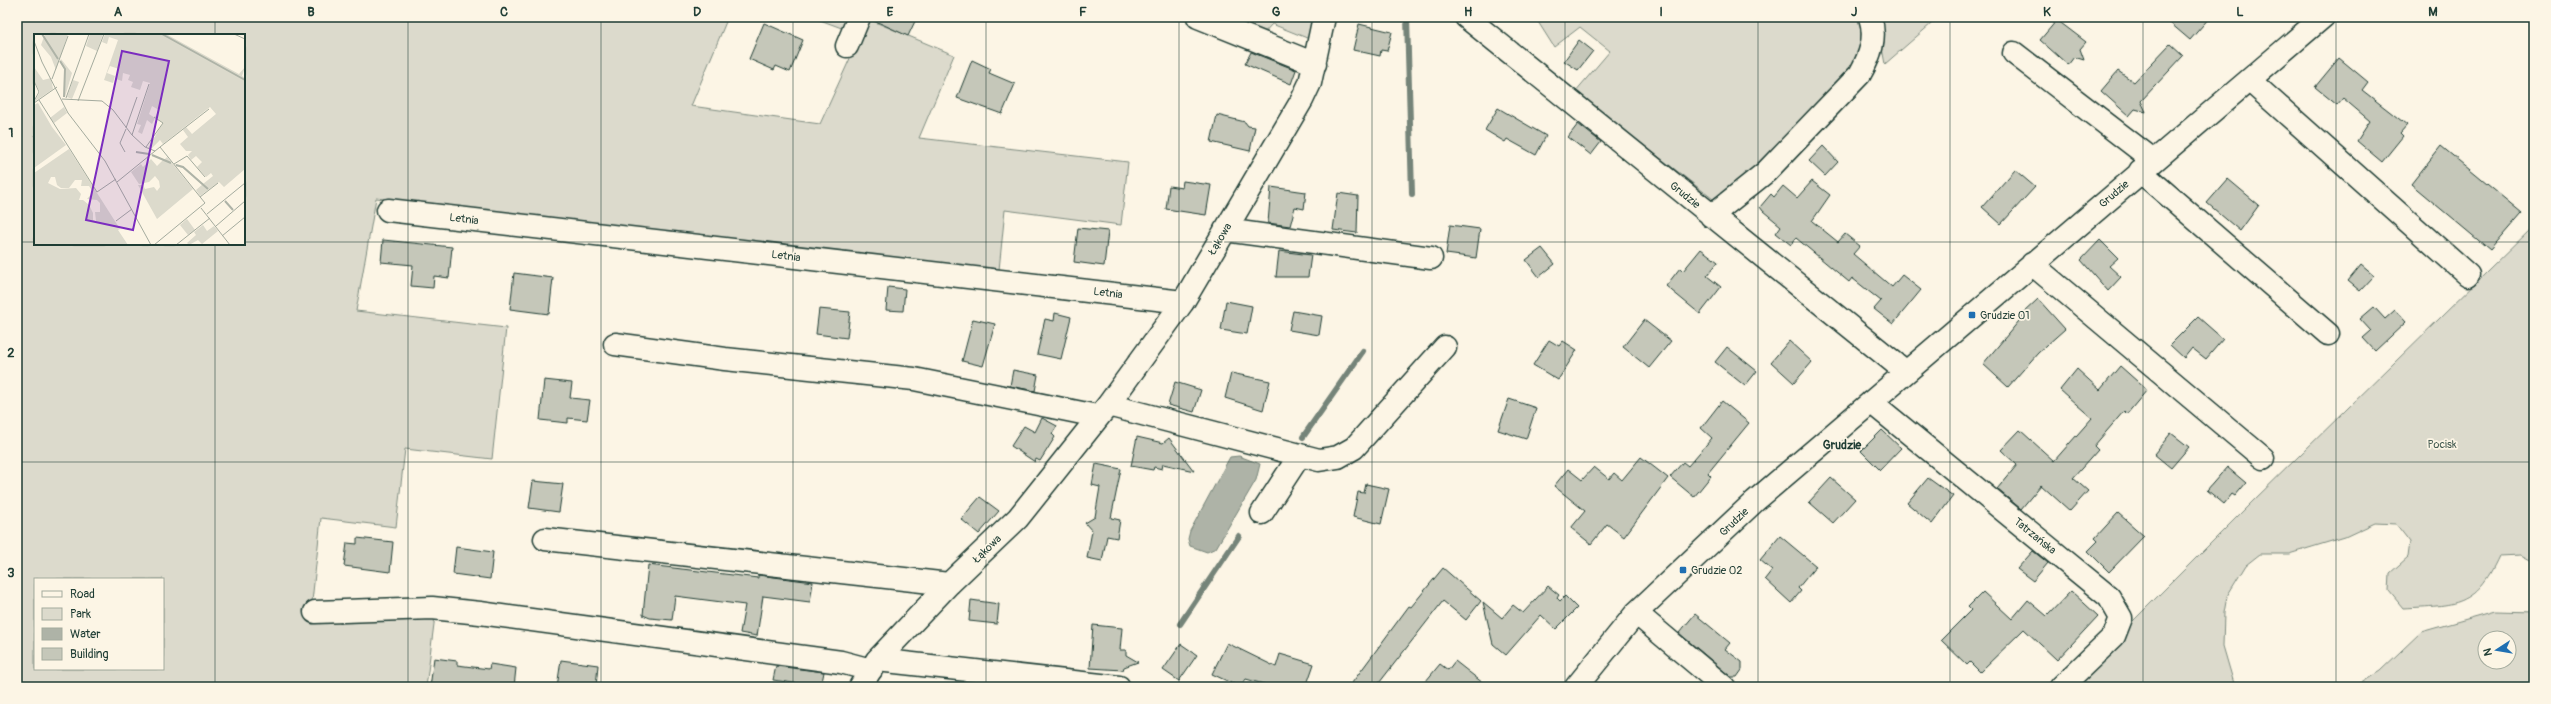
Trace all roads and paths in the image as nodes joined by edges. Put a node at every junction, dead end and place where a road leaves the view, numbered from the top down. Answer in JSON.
{"nodes":[{"id":1,"x":859,"y":17,"type":"edge"},
{"id":2,"x":1198,"y":17,"type":"edge"},
{"id":3,"x":1324,"y":17,"type":"edge"},
{"id":4,"x":1466,"y":17,"type":"edge"},
{"id":5,"x":1870,"y":17,"type":"edge"},
{"id":6,"x":2323,"y":17,"type":"edge"},
{"id":7,"x":846,"y":46,"type":"dead end"},
{"id":8,"x":2014,"y":53,"type":"dead end"},
{"id":9,"x":1315,"y":64,"type":"junction"},
{"id":10,"x":2249,"y":80,"type":"junction"},
{"id":11,"x":2147,"y":166,"type":"junction"},
{"id":12,"x":388,"y":210,"type":"dead end"},
{"id":13,"x":1711,"y":216,"type":"junction"},
{"id":14,"x":1225,"y":230,"type":"junction"},
{"id":15,"x":1431,"y":258,"type":"dead end"},
{"id":16,"x":2032,"y":264,"type":"junction"},
{"id":17,"x":2468,"y":275,"type":"dead end"},
{"id":18,"x":1183,"y":302,"type":"junction"},
{"id":19,"x":2328,"y":334,"type":"dead end"},
{"id":20,"x":615,"y":344,"type":"dead end"},
{"id":21,"x":1445,"y":347,"type":"dead end"},
{"id":22,"x":1906,"y":372,"type":"junction"},
{"id":23,"x":1871,"y":402,"type":"junction"},
{"id":24,"x":1103,"y":410,"type":"junction"},
{"id":25,"x":1300,"y":455,"type":"junction"},
{"id":26,"x":2263,"y":458,"type":"dead end"},
{"id":27,"x":1262,"y":513,"type":"dead end"},
{"id":28,"x":545,"y":539,"type":"dead end"},
{"id":29,"x":949,"y":584,"type":"junction"},
{"id":30,"x":314,"y":612,"type":"dead end"},
{"id":31,"x":1636,"y":613,"type":"junction"},
{"id":32,"x":869,"y":672,"type":"edge"},
{"id":33,"x":1119,"y":687,"type":"edge"},
{"id":34,"x":1576,"y":687,"type":"edge"},
{"id":35,"x":1724,"y":687,"type":"edge"},
{"id":36,"x":2061,"y":687,"type":"edge"}],
"edges":[{"from":1,"to":7,"type":"street"},
{"from":2,"to":9,"type":"street"},
{"from":3,"to":9,"type":"street","name":"Łąkowa"},
{"from":4,"to":13,"type":"street","name":"Grudzie"},
{"from":5,"to":13,"type":"street"},
{"from":6,"to":10,"type":"street","name":"Grudzie"},
{"from":8,"to":11,"type":"street"},
{"from":9,"to":14,"type":"street","name":"Łąkowa"},
{"from":10,"to":11,"type":"street","name":"Grudzie"},
{"from":10,"to":17,"type":"street"},
{"from":11,"to":16,"type":"street","name":"Grudzie"},
{"from":11,"to":19,"type":"street"},
{"from":12,"to":18,"type":"street","name":"Letnia"},
{"from":13,"to":22,"type":"street","name":"Grudzie"},
{"from":14,"to":15,"type":"street"},
{"from":14,"to":18,"type":"street","name":"Łąkowa"},
{"from":16,"to":22,"type":"street","name":"Grudzie"},
{"from":16,"to":26,"type":"street"},
{"from":18,"to":24,"type":"street","name":"Łąkowa"},
{"from":20,"to":24,"type":"street"},
{"from":21,"to":25,"type":"street"},
{"from":22,"to":23,"type":"street","name":"Grudzie"},
{"from":23,"to":31,"type":"street","name":"Grudzie"},
{"from":23,"to":36,"type":"street","name":"Tatrzańska"},
{"from":24,"to":25,"type":"street"},
{"from":24,"to":29,"type":"street","name":"Łąkowa"},
{"from":25,"to":27,"type":"street"},
{"from":28,"to":29,"type":"street"},
{"from":29,"to":32,"type":"street","name":"Łąkowa"},
{"from":30,"to":32,"type":"street"},
{"from":31,"to":34,"type":"street","name":"Grudzie"},
{"from":31,"to":35,"type":"street"},
{"from":32,"to":33,"type":"street"}]}
